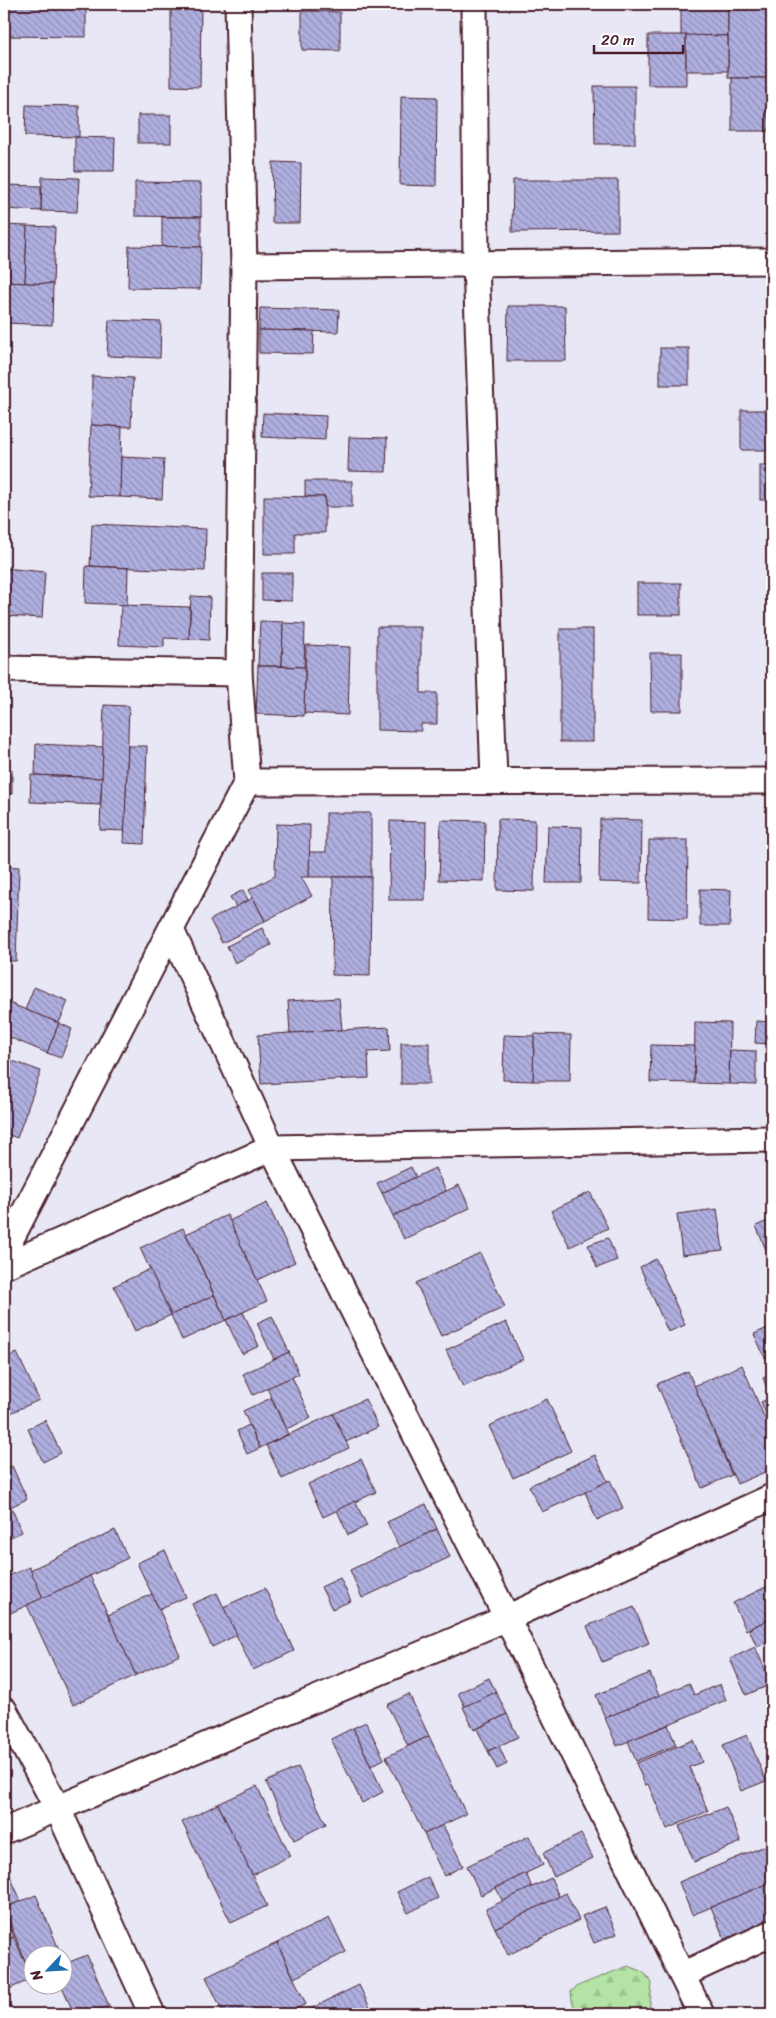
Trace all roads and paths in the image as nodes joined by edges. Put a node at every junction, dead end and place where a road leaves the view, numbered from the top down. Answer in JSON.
{"nodes":[{"id":1,"x":238,"y":4,"type":"edge"},
{"id":2,"x":474,"y":4,"type":"edge"},
{"id":3,"x":772,"y":261,"type":"edge"},
{"id":4,"x":476,"y":263,"type":"junction"},
{"id":5,"x":244,"y":266,"type":"junction"},
{"id":6,"x":4,"y":669,"type":"edge"},
{"id":7,"x":239,"y":673,"type":"junction"},
{"id":8,"x":772,"y":781,"type":"edge"},
{"id":9,"x":247,"y":782,"type":"junction"},
{"id":10,"x":494,"y":782,"type":"junction"},
{"id":11,"x":171,"y":930,"type":"junction"},
{"id":12,"x":772,"y":1139,"type":"edge"},
{"id":13,"x":272,"y":1148,"type":"junction"},
{"id":14,"x":4,"y":1252,"type":"edge"},
{"id":15,"x":4,"y":1266,"type":"edge"},
{"id":16,"x":772,"y":1497,"type":"edge"},
{"id":17,"x":507,"y":1618,"type":"junction"},
{"id":18,"x":4,"y":1710,"type":"edge"},
{"id":19,"x":57,"y":1807,"type":"junction"},
{"id":20,"x":4,"y":1831,"type":"edge"},
{"id":21,"x":772,"y":1932,"type":"edge"},
{"id":22,"x":682,"y":1975,"type":"junction"},
{"id":23,"x":152,"y":2014,"type":"edge"},
{"id":24,"x":701,"y":2014,"type":"edge"}],
"edges":[{"from":1,"to":5,"type":"street"},
{"from":2,"to":4,"type":"street"},
{"from":3,"to":4,"type":"street"},
{"from":4,"to":5,"type":"street"},
{"from":4,"to":10,"type":"street"},
{"from":5,"to":7,"type":"street"},
{"from":6,"to":7,"type":"street"},
{"from":7,"to":9,"type":"street"},
{"from":8,"to":10,"type":"street"},
{"from":9,"to":10,"type":"street"},
{"from":9,"to":11,"type":"street"},
{"from":11,"to":13,"type":"street"},
{"from":11,"to":14,"type":"street"},
{"from":12,"to":13,"type":"street"},
{"from":13,"to":15,"type":"street"},
{"from":13,"to":17,"type":"street"},
{"from":16,"to":17,"type":"street"},
{"from":17,"to":19,"type":"street"},
{"from":17,"to":22,"type":"street"},
{"from":18,"to":19,"type":"street"},
{"from":19,"to":20,"type":"street"},
{"from":19,"to":23,"type":"street"},
{"from":21,"to":22,"type":"street"},
{"from":22,"to":24,"type":"street"}]}
